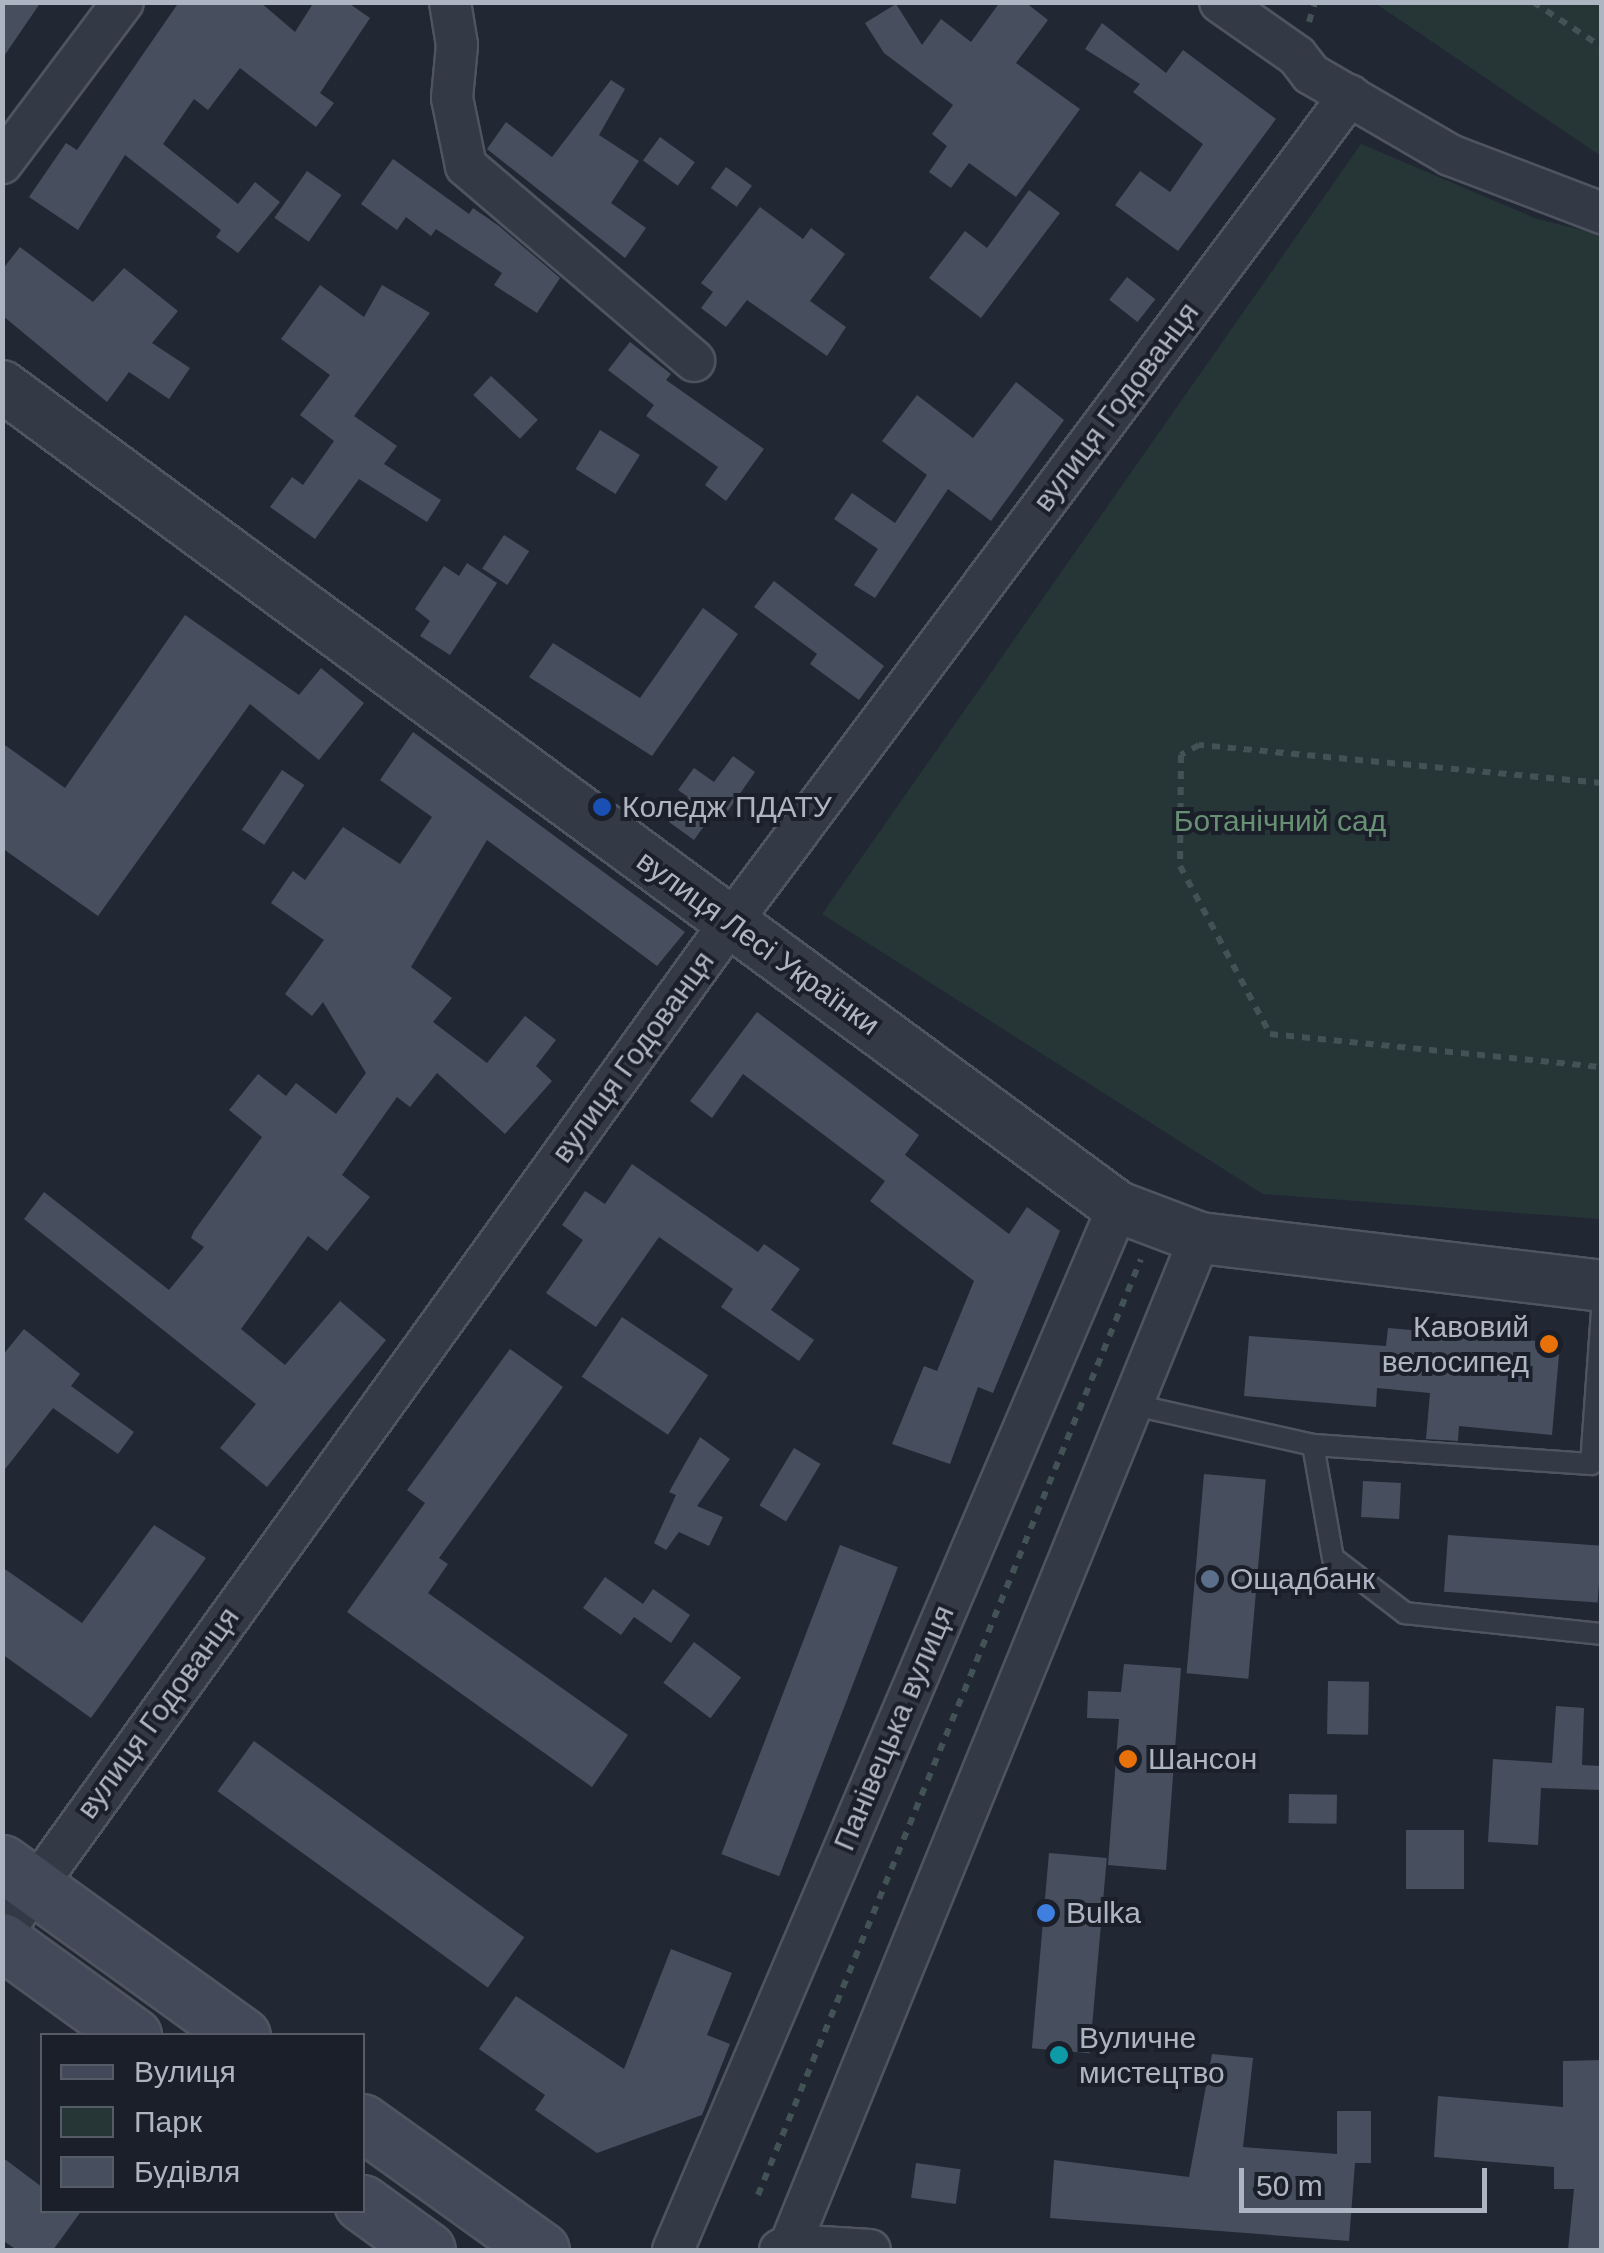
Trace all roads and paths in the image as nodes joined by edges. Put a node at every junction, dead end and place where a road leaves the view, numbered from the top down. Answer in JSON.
{"nodes":[{"id":1,"x":124,"y":2,"type":"edge"},
{"id":2,"x":450,"y":2,"type":"edge"},
{"id":3,"x":1220,"y":2,"type":"edge"},
{"id":4,"x":1533,"y":2,"type":"edge"},
{"id":5,"x":1602,"y":47,"type":"edge"},
{"id":6,"x":1350,"y":96,"type":"junction"},
{"id":7,"x":2,"y":163,"type":"edge"},
{"id":8,"x":1602,"y":213,"type":"edge"},
{"id":9,"x":694,"y":361,"type":"dead end"},
{"id":10,"x":2,"y":386,"type":"edge"},
{"id":11,"x":1602,"y":783,"type":"edge"},
{"id":12,"x":730,"y":923,"type":"junction"},
{"id":13,"x":1602,"y":1068,"type":"edge"},
{"id":14,"x":1118,"y":1207,"type":"junction"},
{"id":15,"x":1200,"y":1238,"type":"junction"},
{"id":16,"x":1145,"y":1248,"type":"dead end"},
{"id":17,"x":1602,"y":1286,"type":"edge"},
{"id":18,"x":1602,"y":1311,"type":"edge"},
{"id":19,"x":1134,"y":1405,"type":"junction"},
{"id":20,"x":1312,"y":1446,"type":"junction"},
{"id":21,"x":1596,"y":1464,"type":"edge"},
{"id":22,"x":1602,"y":1634,"type":"edge"},
{"id":23,"x":19,"y":1875,"type":"edge"},
{"id":24,"x":2,"y":1937,"type":"edge"},
{"id":25,"x":129,"y":2033,"type":"edge"},
{"id":26,"x":238,"y":2033,"type":"edge"},
{"id":27,"x":365,"y":2124,"type":"edge"},
{"id":28,"x":758,"y":2194,"type":"dead end"},
{"id":29,"x":365,"y":2205,"type":"edge"},
{"id":30,"x":785,"y":2248,"type":"edge"},
{"id":31,"x":427,"y":2250,"type":"edge"},
{"id":32,"x":542,"y":2250,"type":"edge"},
{"id":33,"x":673,"y":2250,"type":"edge"},
{"id":34,"x":870,"y":2250,"type":"edge"}],
"edges":[{"from":1,"to":7,"type":"street"},
{"from":2,"to":9,"type":"street"},
{"from":3,"to":6,"type":"street"},
{"from":4,"to":5,"type":"path"},
{"from":6,"to":8,"type":"street"},
{"from":6,"to":12,"type":"street","name":"вулиця Годованця"},
{"from":10,"to":12,"type":"street","name":"вулиця Лесі Українки"},
{"from":11,"to":13,"type":"path"},
{"from":12,"to":14,"type":"street","name":"вулиця Лесі Українки"},
{"from":12,"to":23,"type":"street","name":"вулиця Годованця"},
{"from":14,"to":15,"type":"street","name":"вулиця Лесі Українки"},
{"from":14,"to":33,"type":"street","name":"Панівецька вулиця"},
{"from":15,"to":17,"type":"street","name":"вулиця Лесі Українки"},
{"from":15,"to":19,"type":"street"},
{"from":16,"to":28,"type":"path"},
{"from":18,"to":21,"type":"lane"},
{"from":19,"to":20,"type":"lane"},
{"from":19,"to":30,"type":"street"},
{"from":20,"to":21,"type":"lane"},
{"from":20,"to":22,"type":"lane"},
{"from":23,"to":24,"type":"street","name":"вулиця Годованця"},
{"from":23,"to":26,"type":"main road"},
{"from":24,"to":25,"type":"main road"},
{"from":27,"to":32,"type":"main road"},
{"from":29,"to":31,"type":"main road"},
{"from":30,"to":34,"type":"street"}]}
